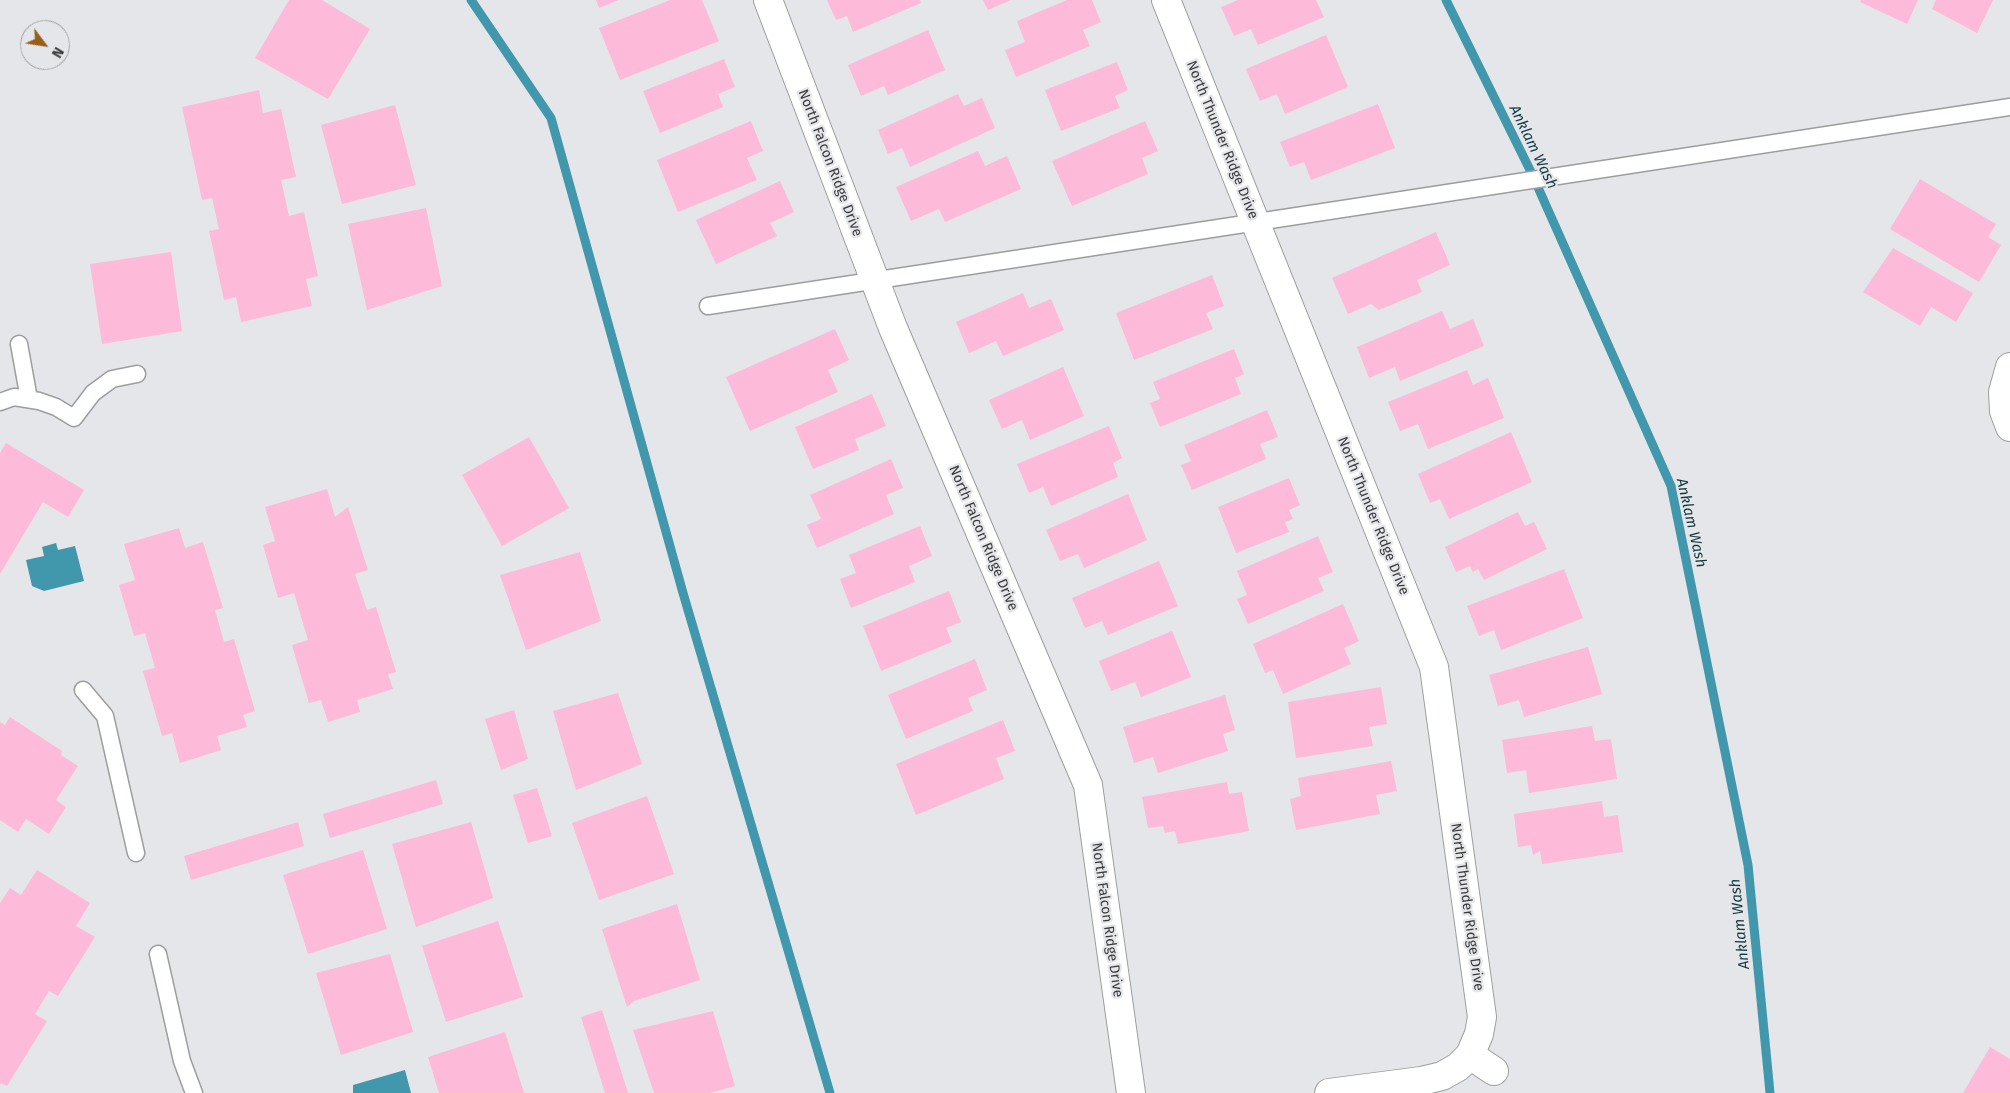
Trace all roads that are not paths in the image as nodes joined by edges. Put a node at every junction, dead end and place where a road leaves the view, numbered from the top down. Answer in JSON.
{"nodes":[{"id":1,"x":768,"y":0,"type":"edge"},
{"id":2,"x":1166,"y":0,"type":"edge"},
{"id":3,"x":2010,"y":107,"type":"edge"},
{"id":4,"x":1255,"y":222,"type":"junction"},
{"id":5,"x":875,"y":280,"type":"junction"},
{"id":6,"x":708,"y":306,"type":"dead end"},
{"id":7,"x":19,"y":344,"type":"dead end"},
{"id":8,"x":2010,"y":367,"type":"edge"},
{"id":9,"x":137,"y":374,"type":"dead end"},
{"id":10,"x":29,"y":400,"type":"junction"},
{"id":11,"x":0,"y":402,"type":"edge"},
{"id":12,"x":2007,"y":419,"type":"edge"},
{"id":13,"x":83,"y":690,"type":"dead end"},
{"id":14,"x":136,"y":853,"type":"dead end"},
{"id":15,"x":158,"y":954,"type":"dead end"},
{"id":16,"x":1470,"y":1055,"type":"junction"},
{"id":17,"x":1494,"y":1071,"type":"dead end"},
{"id":18,"x":194,"y":1093,"type":"edge"},
{"id":19,"x":1131,"y":1093,"type":"edge"},
{"id":20,"x":1329,"y":1093,"type":"edge"}],
"edges":[{"from":1,"to":5,"type":"street","name":"North Falcon Ridge Drive"},
{"from":2,"to":4,"type":"street","name":"North Thunder Ridge Drive"},
{"from":3,"to":4,"type":"lane"},
{"from":4,"to":5,"type":"lane"},
{"from":4,"to":16,"type":"street","name":"North Thunder Ridge Drive"},
{"from":5,"to":6,"type":"lane"},
{"from":5,"to":19,"type":"street","name":"North Falcon Ridge Drive"},
{"from":7,"to":10,"type":"lane"},
{"from":8,"to":12,"type":"street"},
{"from":9,"to":10,"type":"lane"},
{"from":10,"to":11,"type":"lane"},
{"from":13,"to":14,"type":"lane"},
{"from":15,"to":18,"type":"lane"},
{"from":16,"to":17,"type":"street"},
{"from":16,"to":20,"type":"street"}]}
